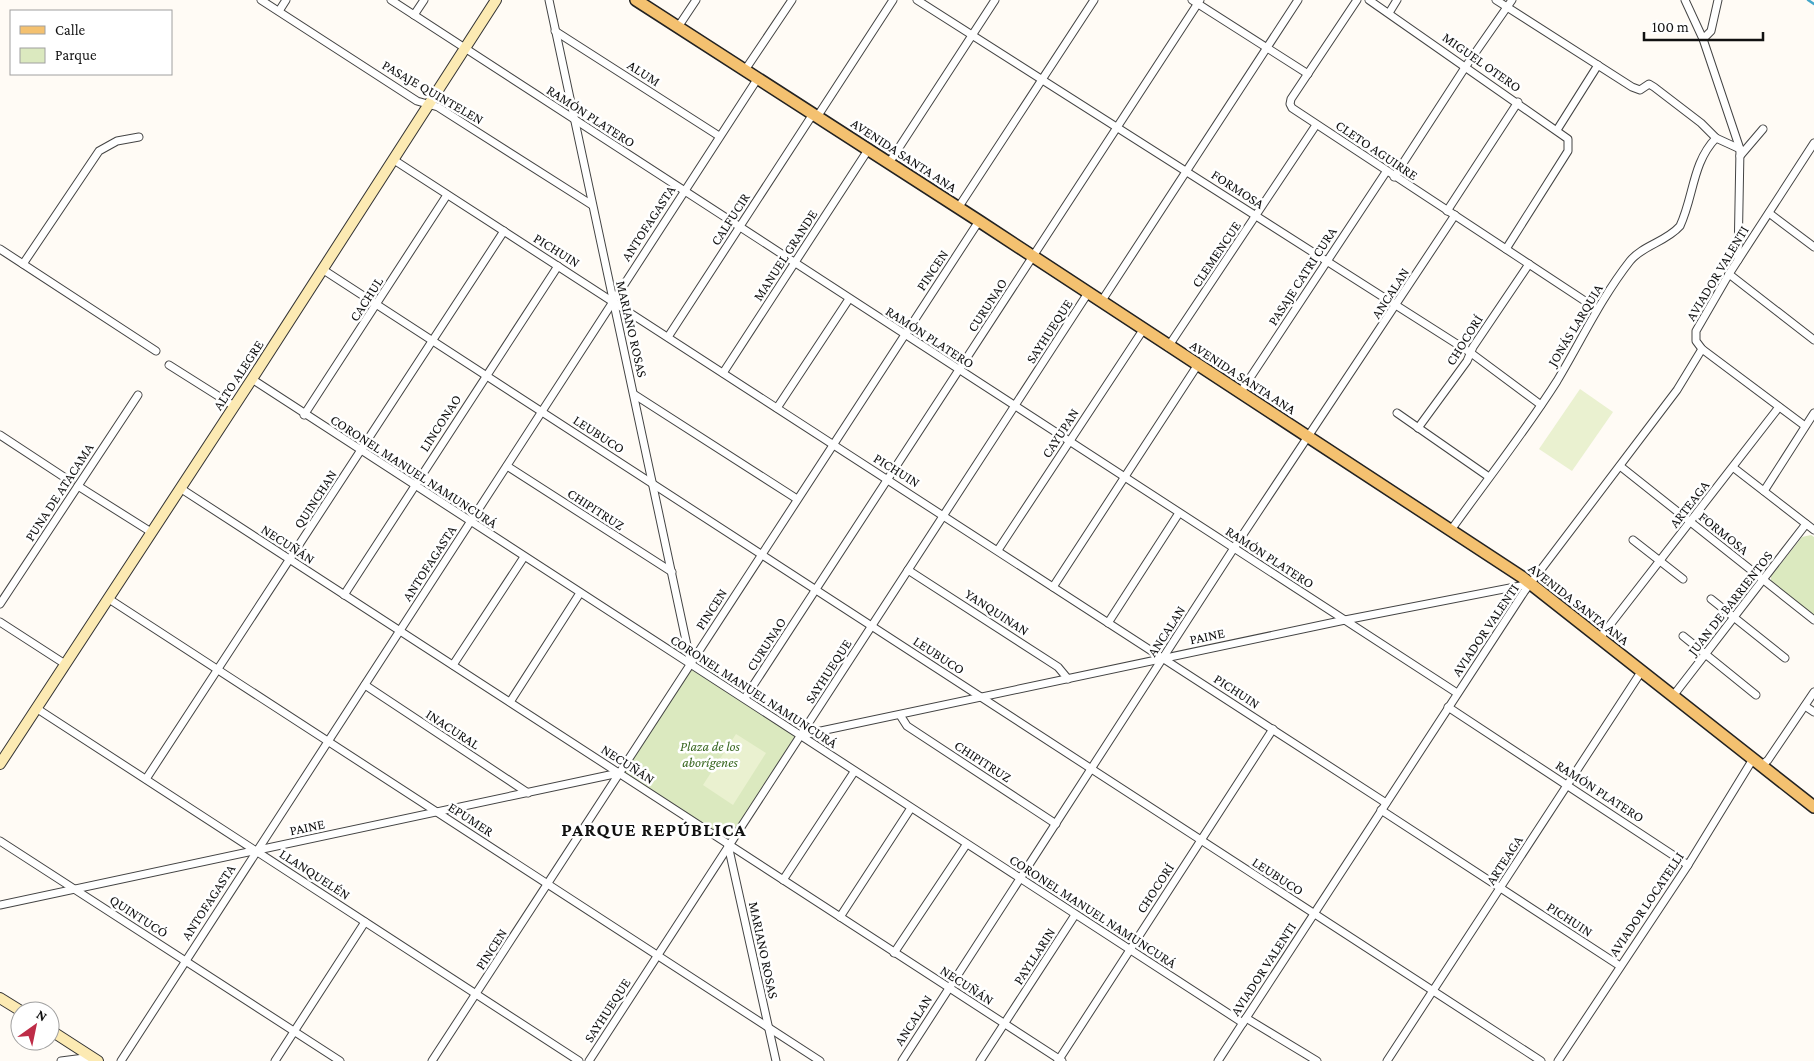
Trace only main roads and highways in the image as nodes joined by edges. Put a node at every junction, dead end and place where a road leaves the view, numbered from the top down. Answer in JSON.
{"nodes":[{"id":1,"x":496,"y":0,"type":"edge"},
{"id":2,"x":636,"y":0,"type":"edge"},
{"id":3,"x":0,"y":764,"type":"edge"},
{"id":4,"x":1814,"y":806,"type":"edge"},
{"id":5,"x":60,"y":1036,"type":"edge"},
{"id":6,"x":95,"y":1059,"type":"edge"}],
"edges":[{"from":1,"to":3,"type":"main road","name":"ALTO ALEGRE"},
{"from":2,"to":4,"type":"main road","name":"AVENIDA SANTA ANA"},
{"from":5,"to":6,"type":"main road"}]}
